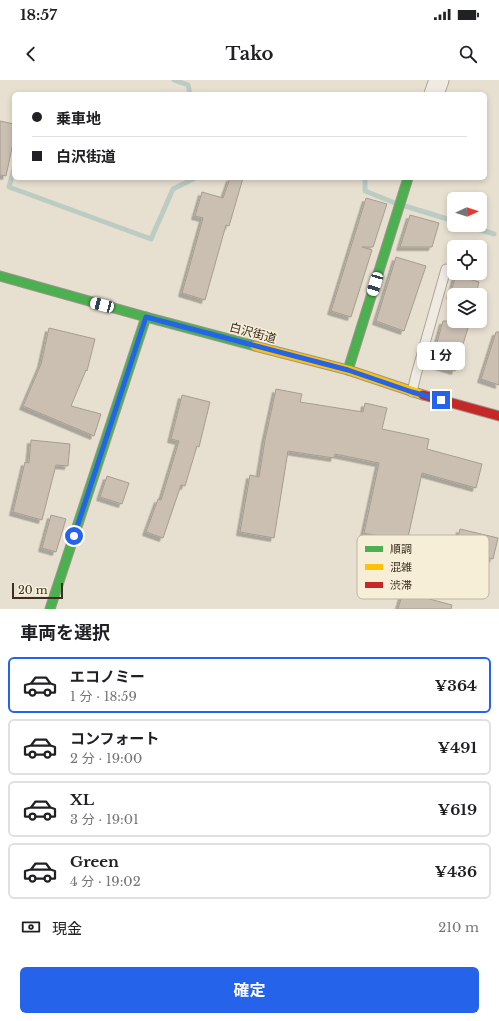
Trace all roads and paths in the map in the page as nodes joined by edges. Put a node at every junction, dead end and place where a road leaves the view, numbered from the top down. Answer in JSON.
{"nodes":[{"id":1,"x":439,"y":80,"type":"edge"},
{"id":2,"x":435,"y":92,"type":"edge"},
{"id":3,"x":407,"y":180,"type":"edge"},
{"id":4,"x":446,"y":269,"type":"dead end"},
{"id":5,"x":0,"y":276,"type":"edge"},
{"id":6,"x":146,"y":317,"type":"junction"},
{"id":7,"x":348,"y":370,"type":"junction"},
{"id":8,"x":412,"y":392,"type":"junction"},
{"id":9,"x":499,"y":416,"type":"edge"},
{"id":10,"x":50,"y":609,"type":"edge"}],
"edges":[{"from":1,"to":2,"type":"street"},
{"from":3,"to":7,"type":"main road"},
{"from":4,"to":8,"type":"lane"},
{"from":5,"to":6,"type":"main road","name":"白沢街道"},
{"from":6,"to":7,"type":"main road","name":"白沢街道"},
{"from":6,"to":10,"type":"main road"},
{"from":7,"to":8,"type":"main road","name":"白沢街道"},
{"from":8,"to":9,"type":"main road","name":"白沢街道"}]}
